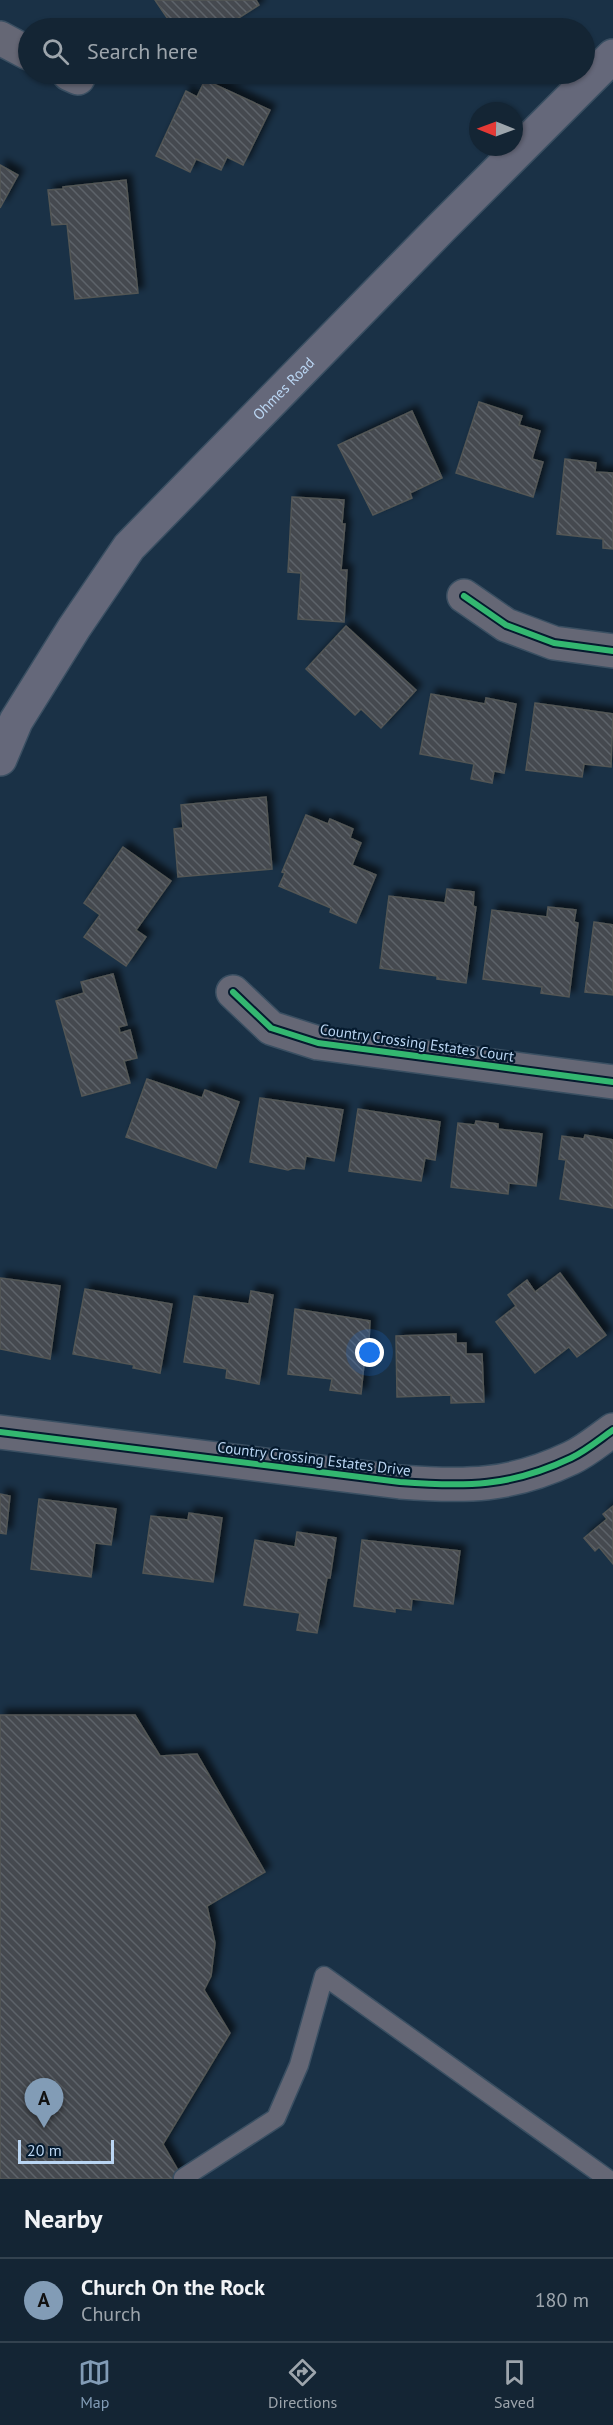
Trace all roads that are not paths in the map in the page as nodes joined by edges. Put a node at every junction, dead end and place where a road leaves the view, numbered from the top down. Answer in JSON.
{"nodes":[{"id":1,"x":0,"y":38,"type":"edge"},
{"id":2,"x":18,"y":48,"type":"edge"},
{"id":3,"x":613,"y":56,"type":"edge"},
{"id":4,"x":595,"y":74,"type":"edge"},
{"id":5,"x":585,"y":84,"type":"edge"},
{"id":6,"x":464,"y":596,"type":"dead end"},
{"id":7,"x":613,"y":651,"type":"edge"},
{"id":8,"x":0,"y":759,"type":"edge"},
{"id":9,"x":233,"y":992,"type":"dead end"},
{"id":10,"x":613,"y":1082,"type":"edge"},
{"id":11,"x":613,"y":1430,"type":"edge"},
{"id":12,"x":0,"y":1432,"type":"edge"},
{"id":13,"x":183,"y":2178,"type":"edge"},
{"id":14,"x":608,"y":2179,"type":"edge"}],
"edges":[{"from":1,"to":2,"type":"street"},
{"from":3,"to":4,"type":"main road","name":"Ohmes Road"},
{"from":5,"to":8,"type":"main road","name":"Ohmes Road"},
{"from":6,"to":7,"type":"street"},
{"from":9,"to":10,"type":"street","name":"Country Crossing Estates Court"},
{"from":11,"to":12,"type":"street","name":"Country Crossing Estates Drive"},
{"from":13,"to":14,"type":"lane"}]}
